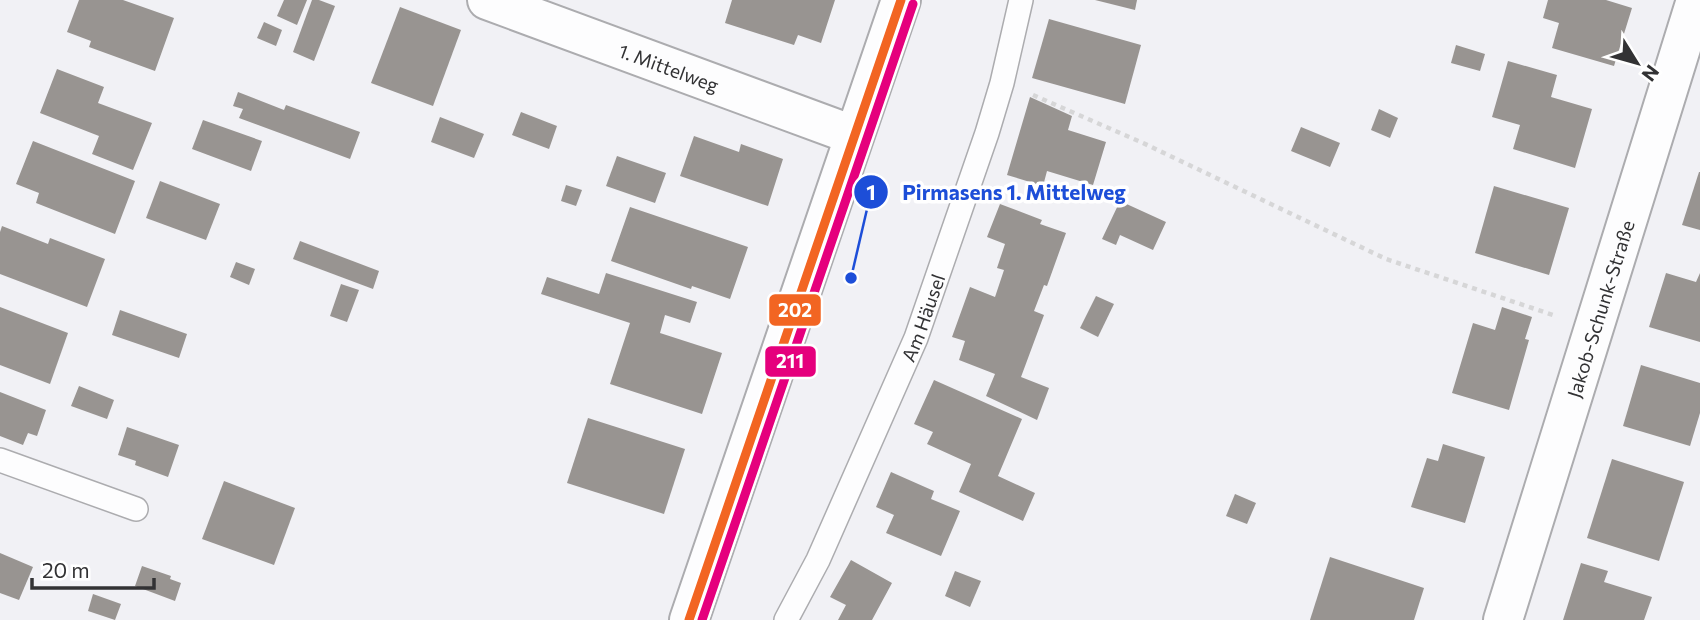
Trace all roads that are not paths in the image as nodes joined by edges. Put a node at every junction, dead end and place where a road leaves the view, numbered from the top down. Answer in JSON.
{"nodes":[{"id":1,"x":487,"y":0,"type":"edge"},
{"id":2,"x":901,"y":0,"type":"edge"},
{"id":3,"x":1021,"y":0,"type":"edge"},
{"id":4,"x":1696,"y":0,"type":"edge"},
{"id":5,"x":853,"y":135,"type":"junction"},
{"id":6,"x":0,"y":460,"type":"edge"},
{"id":7,"x":136,"y":509,"type":"dead end"},
{"id":8,"x":689,"y":620,"type":"edge"},
{"id":9,"x":786,"y":620,"type":"edge"},
{"id":10,"x":1503,"y":620,"type":"edge"}],
"edges":[{"from":1,"to":5,"type":"street","name":"1. Mittelweg"},
{"from":2,"to":5,"type":"street"},
{"from":3,"to":9,"type":"lane","name":"Am Häusel"},
{"from":4,"to":10,"type":"street","name":"Jakob-Schunk-Straße"},
{"from":5,"to":8,"type":"street"},
{"from":6,"to":7,"type":"lane"}]}
